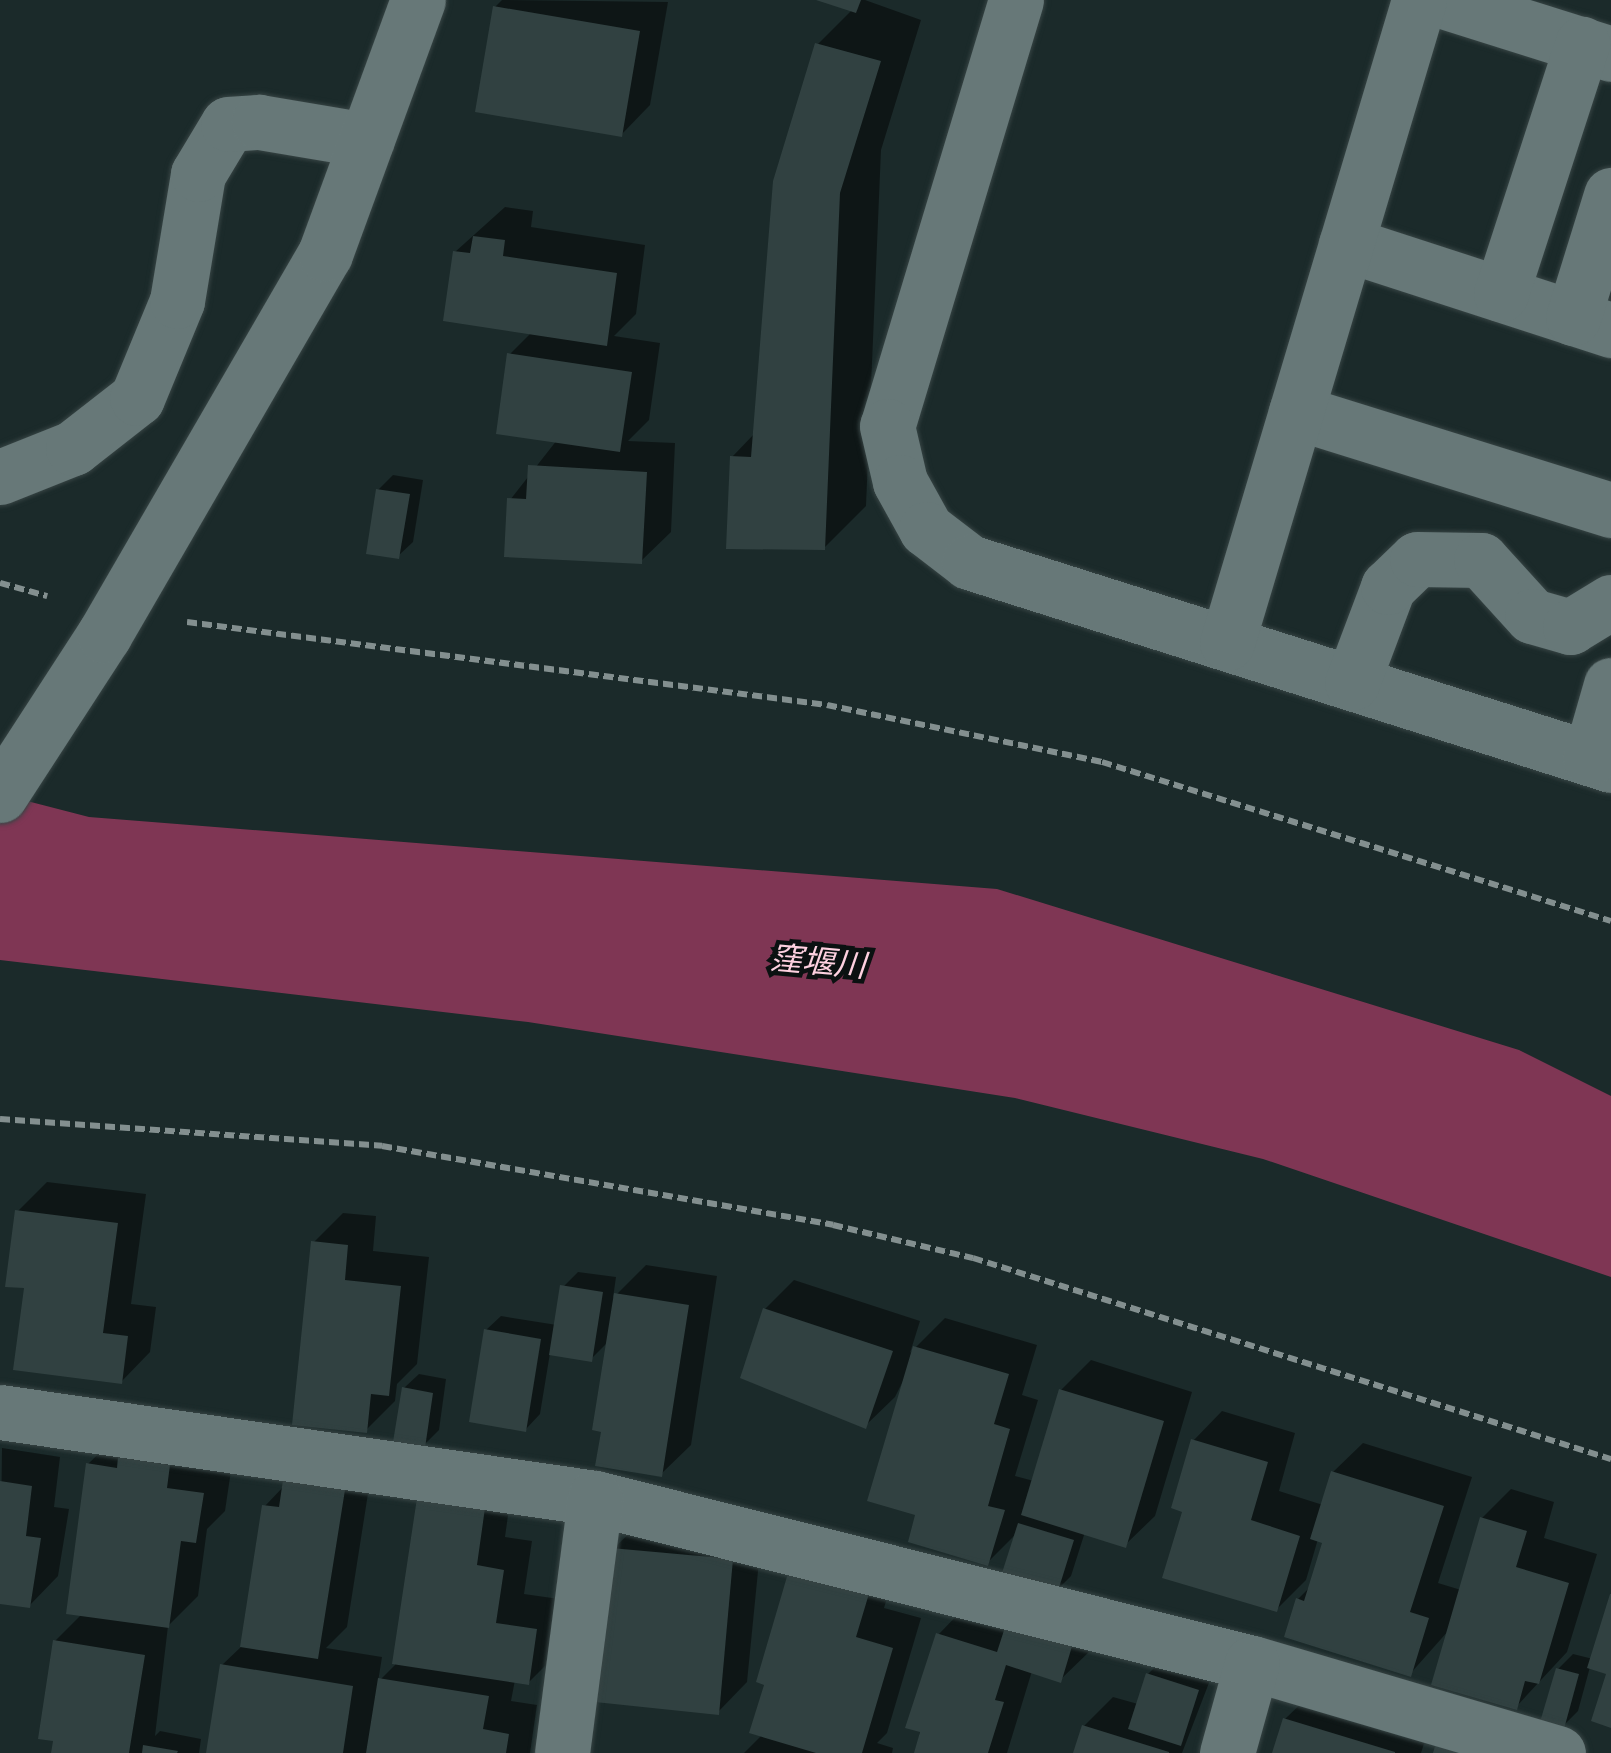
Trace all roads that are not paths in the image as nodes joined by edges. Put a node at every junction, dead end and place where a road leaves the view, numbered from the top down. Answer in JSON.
{"nodes":[{"id":1,"x":418,"y":0,"type":"edge"},
{"id":2,"x":1016,"y":0,"type":"edge"},
{"id":3,"x":1419,"y":0,"type":"edge"},
{"id":4,"x":1440,"y":0,"type":"edge"},
{"id":5,"x":1601,"y":43,"type":"edge"},
{"id":6,"x":366,"y":140,"type":"junction"},
{"id":7,"x":1611,"y":195,"type":"edge"},
{"id":8,"x":1346,"y":244,"type":"junction"},
{"id":9,"x":1501,"y":294,"type":"junction"},
{"id":10,"x":1592,"y":324,"type":"edge"},
{"id":11,"x":1296,"y":412,"type":"junction"},
{"id":12,"x":0,"y":477,"type":"edge"},
{"id":13,"x":1611,"y":510,"type":"edge"},
{"id":14,"x":1611,"y":602,"type":"edge"},
{"id":15,"x":1228,"y":643,"type":"junction"},
{"id":16,"x":1352,"y":683,"type":"junction"},
{"id":17,"x":1611,"y":685,"type":"edge"},
{"id":18,"x":1600,"y":761,"type":"edge"},
{"id":19,"x":0,"y":795,"type":"edge"},
{"id":20,"x":0,"y":1412,"type":"edge"},
{"id":21,"x":594,"y":1498,"type":"junction"},
{"id":22,"x":1252,"y":1662,"type":"junction"},
{"id":23,"x":562,"y":1753,"type":"edge"},
{"id":24,"x":1227,"y":1753,"type":"edge"},
{"id":25,"x":1558,"y":1753,"type":"edge"}],
"edges":[{"from":1,"to":6,"type":"street"},
{"from":2,"to":15,"type":"street"},
{"from":3,"to":8,"type":"street"},
{"from":4,"to":5,"type":"street"},
{"from":5,"to":9,"type":"street"},
{"from":6,"to":12,"type":"street"},
{"from":6,"to":19,"type":"street"},
{"from":7,"to":10,"type":"street"},
{"from":8,"to":9,"type":"street"},
{"from":8,"to":11,"type":"street"},
{"from":9,"to":10,"type":"street"},
{"from":11,"to":13,"type":"street"},
{"from":11,"to":15,"type":"street"},
{"from":14,"to":16,"type":"street"},
{"from":15,"to":16,"type":"street"},
{"from":16,"to":18,"type":"street"},
{"from":17,"to":18,"type":"street"},
{"from":20,"to":21,"type":"street"},
{"from":21,"to":22,"type":"street"},
{"from":21,"to":23,"type":"street"},
{"from":22,"to":24,"type":"street"},
{"from":22,"to":25,"type":"street"}]}
